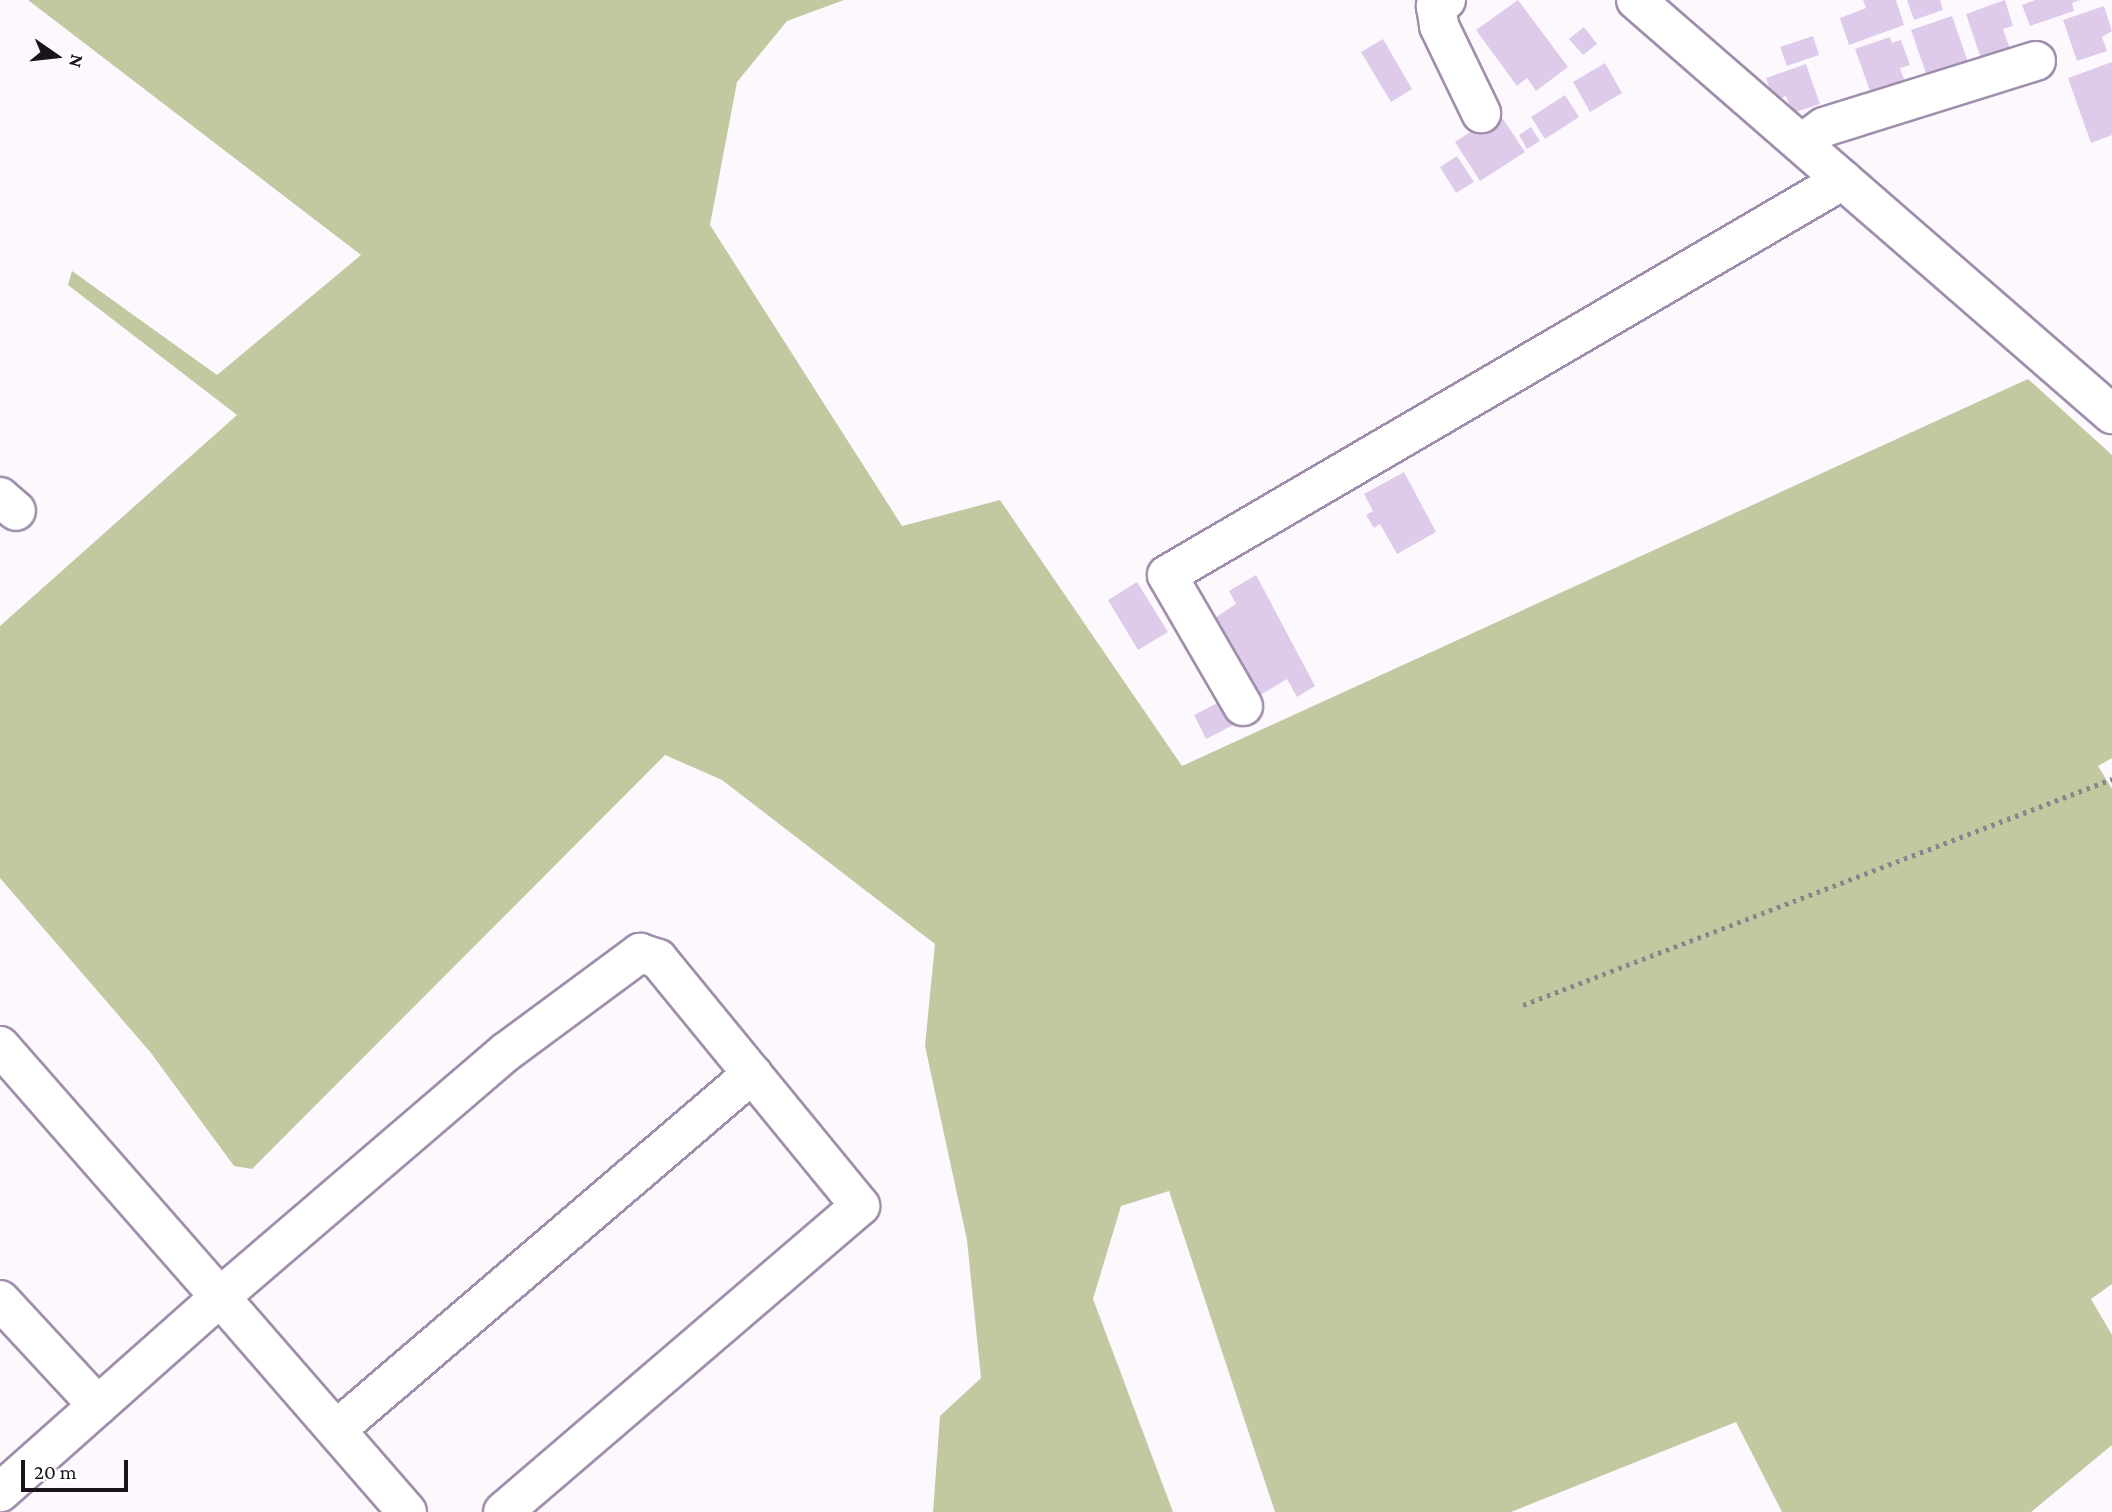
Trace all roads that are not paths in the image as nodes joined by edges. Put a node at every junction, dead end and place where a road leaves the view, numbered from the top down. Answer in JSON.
{"nodes":[{"id":1,"x":1446,"y":0,"type":"edge"},
{"id":2,"x":1656,"y":4,"type":"edge"},
{"id":3,"x":2036,"y":61,"type":"dead end"},
{"id":4,"x":1481,"y":113,"type":"dead end"},
{"id":5,"x":1802,"y":143,"type":"junction"},
{"id":6,"x":1843,"y":180,"type":"junction"},
{"id":7,"x":2112,"y":414,"type":"edge"},
{"id":8,"x":1243,"y":706,"type":"dead end"},
{"id":9,"x":0,"y":1046,"type":"edge"},
{"id":10,"x":752,"y":1074,"type":"junction"},
{"id":11,"x":220,"y":1297,"type":"junction"},
{"id":12,"x":0,"y":1300,"type":"edge"},
{"id":13,"x":97,"y":1406,"type":"junction"},
{"id":14,"x":336,"y":1430,"type":"junction"},
{"id":15,"x":0,"y":1492,"type":"edge"},
{"id":16,"x":407,"y":1512,"type":"edge"},
{"id":17,"x":503,"y":1512,"type":"edge"}],
"edges":[{"from":1,"to":4,"type":"street"},
{"from":2,"to":5,"type":"street"},
{"from":3,"to":5,"type":"street"},
{"from":5,"to":6,"type":"street"},
{"from":6,"to":7,"type":"street"},
{"from":6,"to":8,"type":"street"},
{"from":9,"to":11,"type":"street"},
{"from":10,"to":11,"type":"street"},
{"from":10,"to":14,"type":"street"},
{"from":10,"to":17,"type":"street"},
{"from":11,"to":13,"type":"street"},
{"from":11,"to":14,"type":"street"},
{"from":12,"to":13,"type":"street"},
{"from":13,"to":15,"type":"street"},
{"from":14,"to":16,"type":"street"}]}
